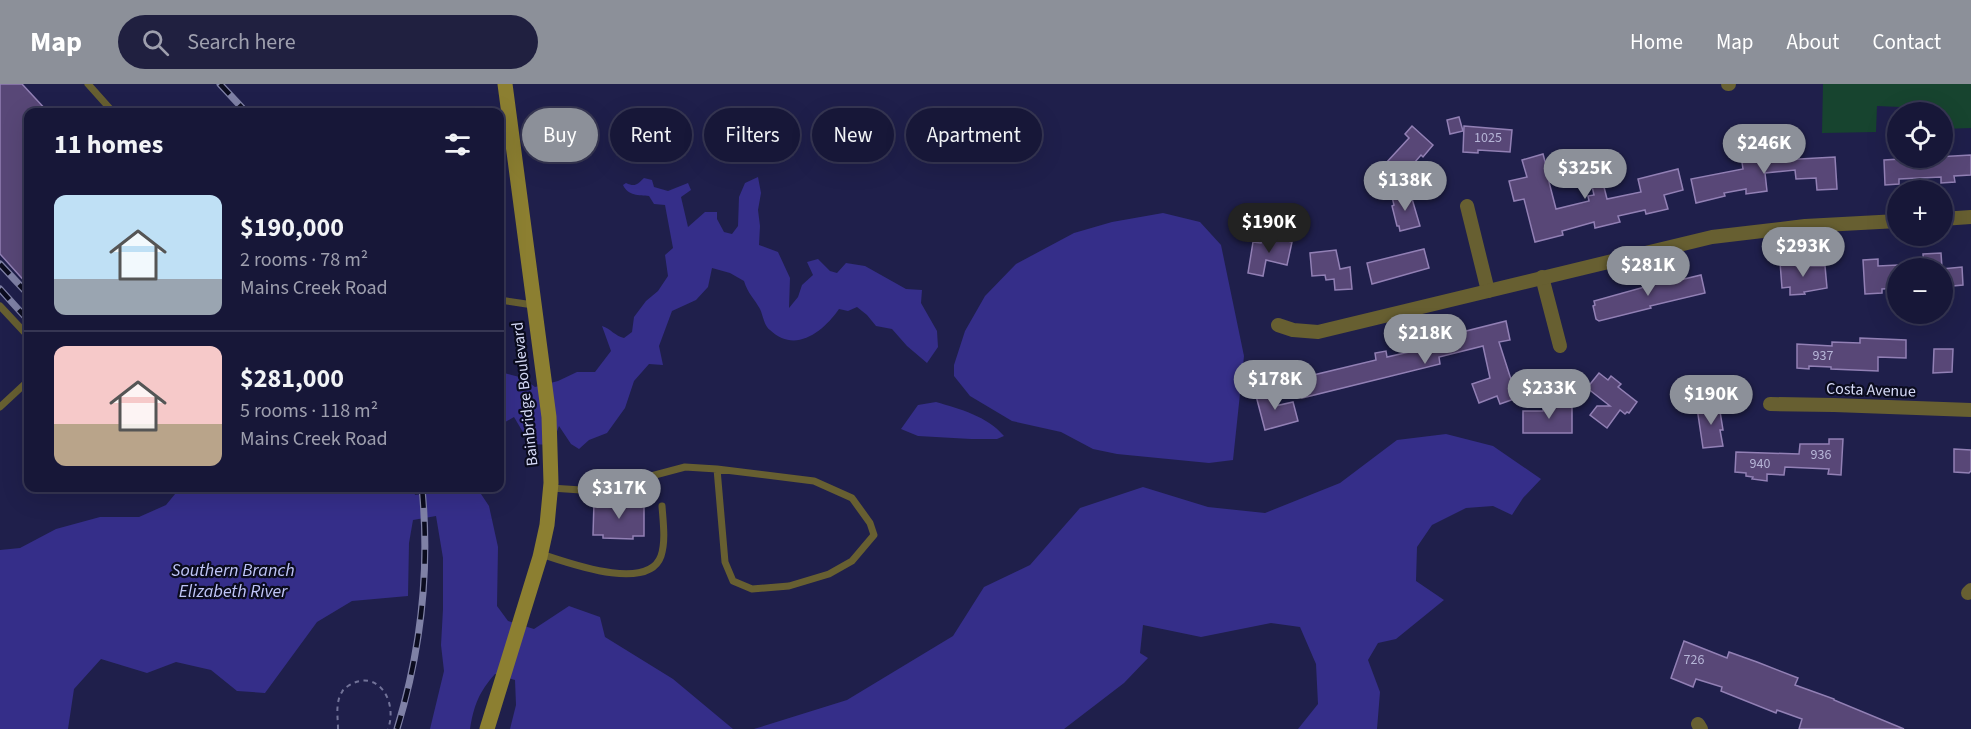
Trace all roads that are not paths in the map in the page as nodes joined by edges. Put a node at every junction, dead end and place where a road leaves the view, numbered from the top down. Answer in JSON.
{"nodes":[{"id":1,"x":88,"y":84,"type":"edge"},
{"id":2,"x":505,"y":84,"type":"edge"},
{"id":3,"x":109,"y":108,"type":"edge"},
{"id":4,"x":1467,"y":206,"type":"dead end"},
{"id":5,"x":1971,"y":217,"type":"edge"},
{"id":6,"x":1953,"y":218,"type":"edge"},
{"id":7,"x":1887,"y":222,"type":"edge"},
{"id":8,"x":1542,"y":277,"type":"junction"},
{"id":9,"x":1488,"y":291,"type":"junction"},
{"id":10,"x":504,"y":301,"type":"edge"},
{"id":11,"x":533,"y":305,"type":"junction"},
{"id":12,"x":0,"y":306,"type":"edge"},
{"id":13,"x":1278,"y":325,"type":"dead end"},
{"id":14,"x":24,"y":332,"type":"edge"},
{"id":15,"x":1560,"y":346,"type":"dead end"},
{"id":16,"x":24,"y":385,"type":"edge"},
{"id":17,"x":1770,"y":404,"type":"dead end"},
{"id":18,"x":0,"y":407,"type":"edge"},
{"id":19,"x":1971,"y":410,"type":"edge"},
{"id":20,"x":717,"y":469,"type":"junction"},
{"id":21,"x":551,"y":488,"type":"junction"},
{"id":22,"x":662,"y":506,"type":"dead end"},
{"id":23,"x":541,"y":554,"type":"junction"},
{"id":24,"x":486,"y":729,"type":"edge"}],
"edges":[{"from":1,"to":3,"type":"lane"},
{"from":2,"to":11,"type":"main road","name":"Bainbridge Boulevard"},
{"from":4,"to":9,"type":"street"},
{"from":5,"to":6,"type":"street"},
{"from":7,"to":8,"type":"street"},
{"from":8,"to":9,"type":"street"},
{"from":8,"to":15,"type":"street"},
{"from":9,"to":13,"type":"street"},
{"from":10,"to":11,"type":"lane"},
{"from":11,"to":21,"type":"main road","name":"Bainbridge Boulevard"},
{"from":12,"to":14,"type":"lane"},
{"from":16,"to":18,"type":"lane"},
{"from":17,"to":19,"type":"street","name":"Costa Avenue"},
{"from":20,"to":20,"type":"lane"},
{"from":20,"to":21,"type":"lane"},
{"from":21,"to":23,"type":"main road","name":"Bainbridge Boulevard"},
{"from":22,"to":23,"type":"lane"},
{"from":23,"to":24,"type":"main road","name":"Bainbridge Boulevard"}]}
